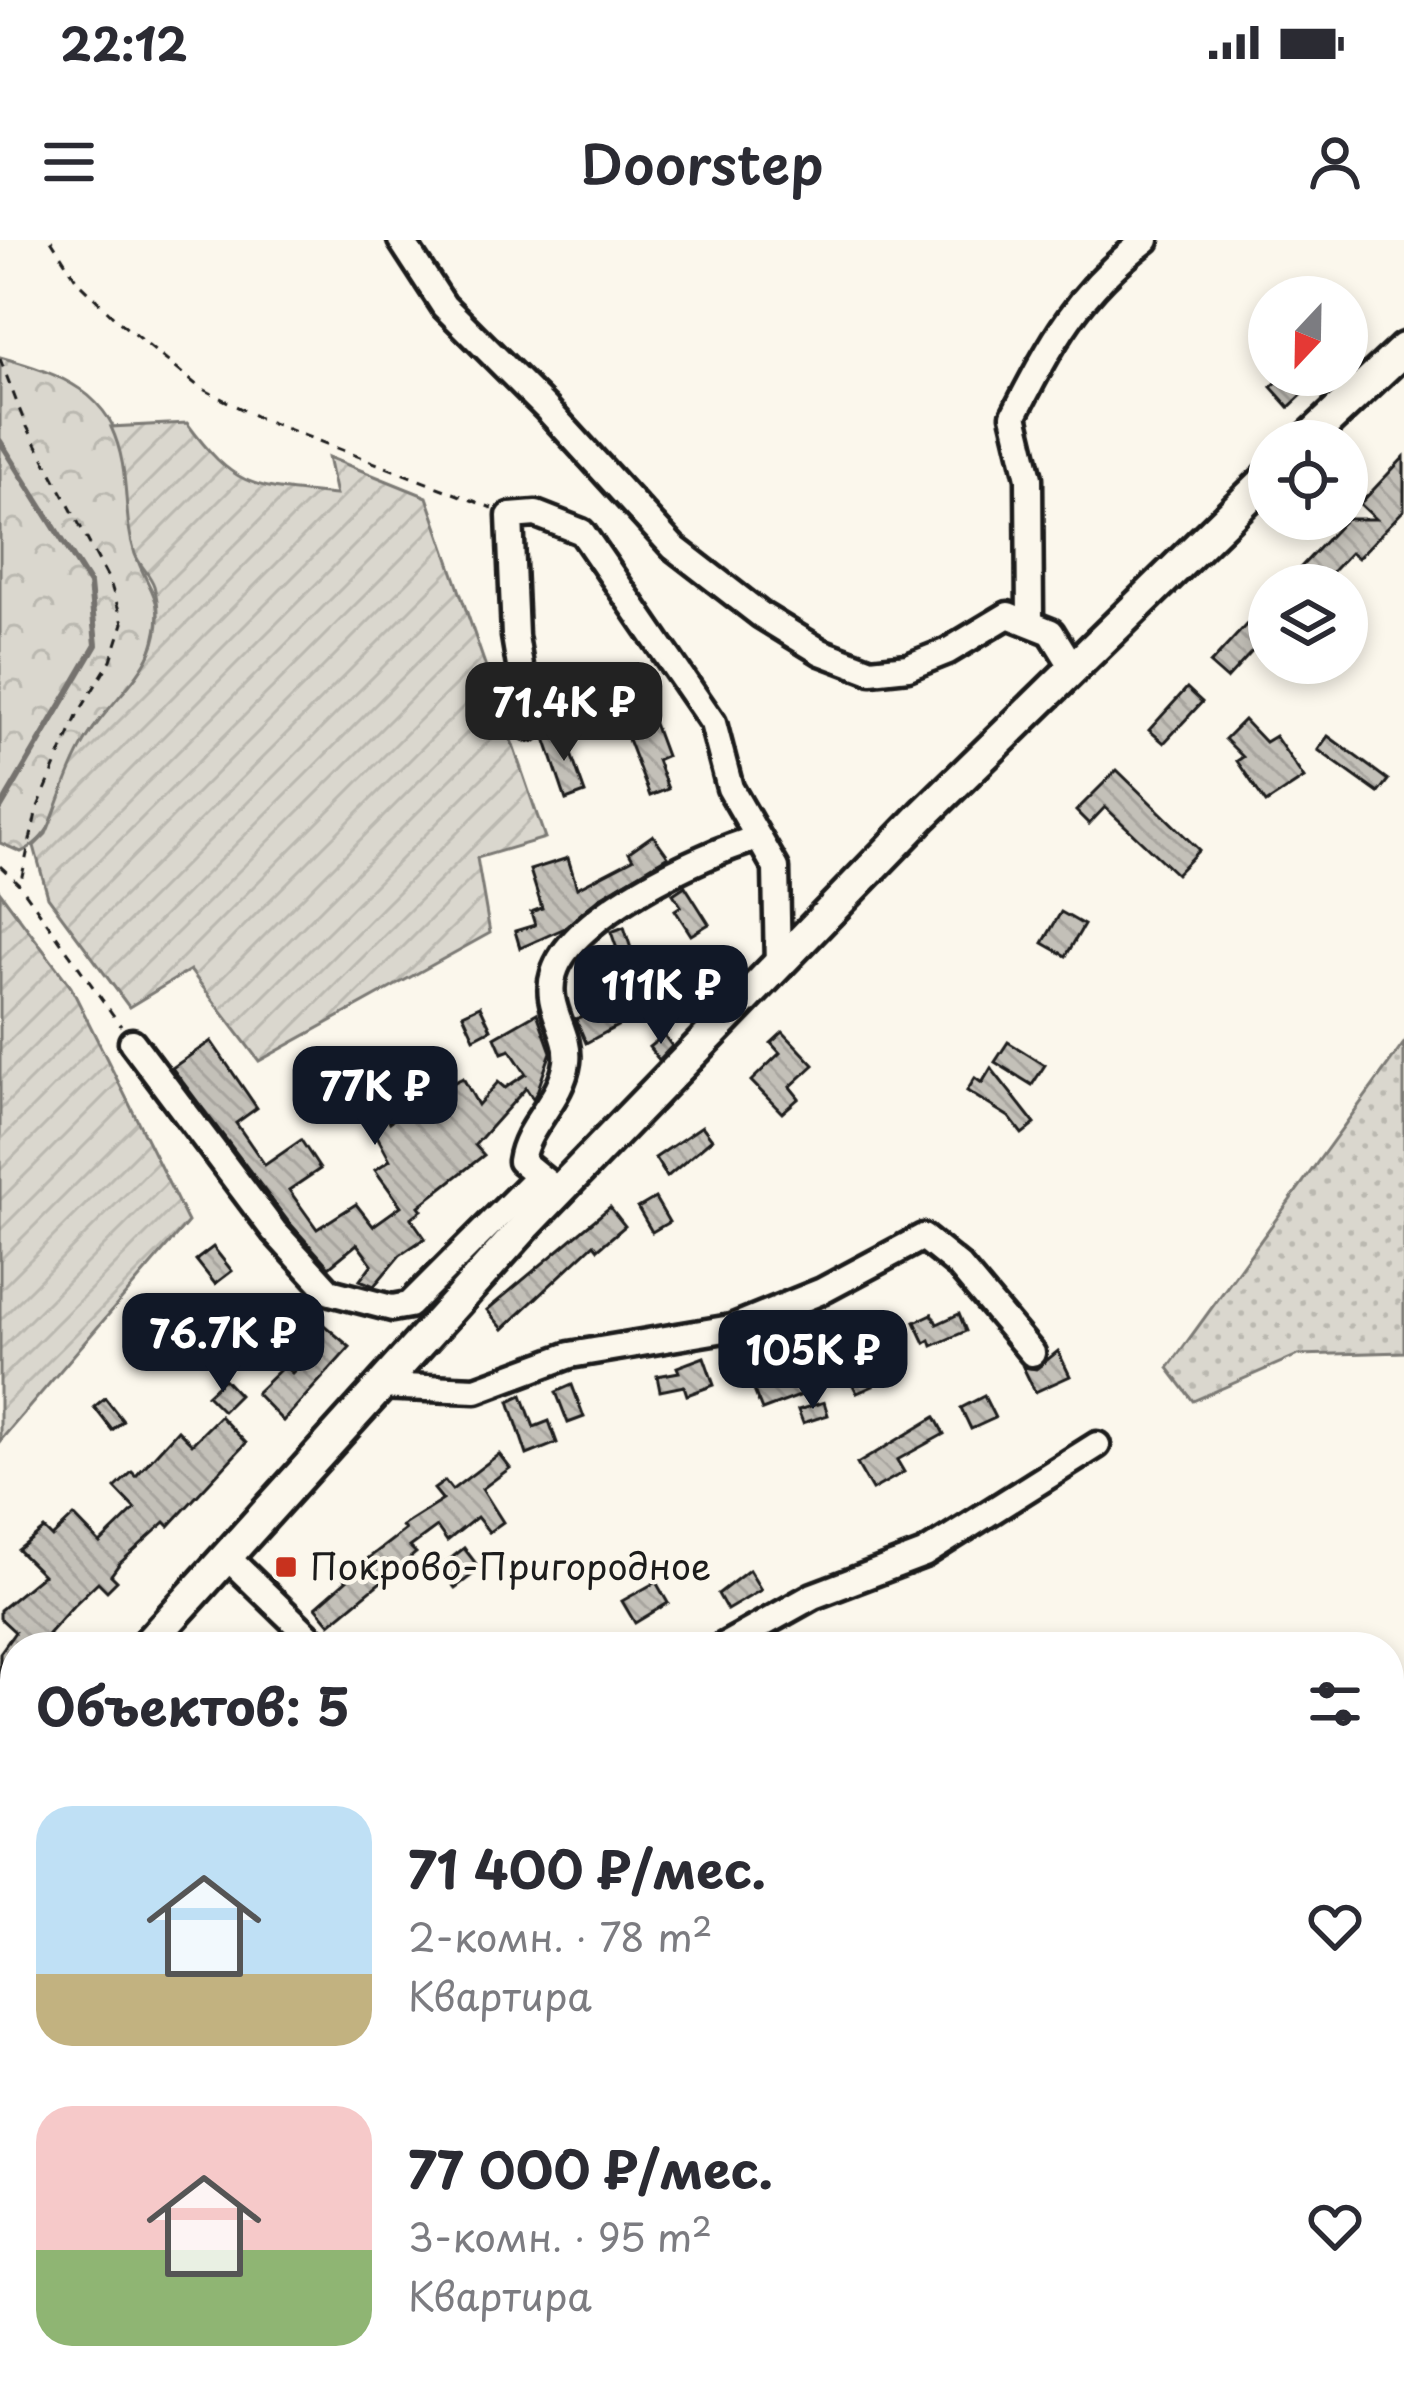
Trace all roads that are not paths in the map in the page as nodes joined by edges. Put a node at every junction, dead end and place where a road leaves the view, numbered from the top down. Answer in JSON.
{"nodes":[{"id":1,"x":400,"y":240,"type":"edge"},
{"id":2,"x":1146,"y":240,"type":"edge"},
{"id":3,"x":1404,"y":349,"type":"edge"},
{"id":4,"x":1328,"y":420,"type":"edge"},
{"id":5,"x":1248,"y":497,"type":"edge"},
{"id":6,"x":1030,"y":620,"type":"junction"},
{"id":7,"x":1072,"y":666,"type":"junction"},
{"id":8,"x":530,"y":727,"type":"dead end"},
{"id":9,"x":755,"y":839,"type":"junction"},
{"id":10,"x":778,"y":968,"type":"junction"},
{"id":11,"x":132,"y":1042,"type":"road end"},
{"id":12,"x":549,"y":1183,"type":"junction"},
{"id":13,"x":1032,"y":1353,"type":"dead end"},
{"id":14,"x":377,"y":1387,"type":"junction"},
{"id":15,"x":1097,"y":1445,"type":"dead end"},
{"id":16,"x":225,"y":1555,"type":"junction"},
{"id":17,"x":158,"y":1632,"type":"edge"},
{"id":18,"x":305,"y":1632,"type":"edge"},
{"id":19,"x":748,"y":1632,"type":"edge"}],
"edges":[{"from":1,"to":6,"type":"lane"},
{"from":2,"to":6,"type":"lane"},
{"from":3,"to":4,"type":"main road"},
{"from":5,"to":7,"type":"main road"},
{"from":6,"to":7,"type":"lane"},
{"from":7,"to":10,"type":"main road"},
{"from":8,"to":9,"type":"lane"},
{"from":9,"to":10,"type":"lane"},
{"from":9,"to":12,"type":"lane"},
{"from":10,"to":12,"type":"main road"},
{"from":11,"to":12,"type":"lane"},
{"from":12,"to":14,"type":"main road"},
{"from":13,"to":14,"type":"lane"},
{"from":14,"to":16,"type":"main road"},
{"from":15,"to":19,"type":"lane"},
{"from":16,"to":17,"type":"main road"},
{"from":16,"to":18,"type":"lane"}]}
